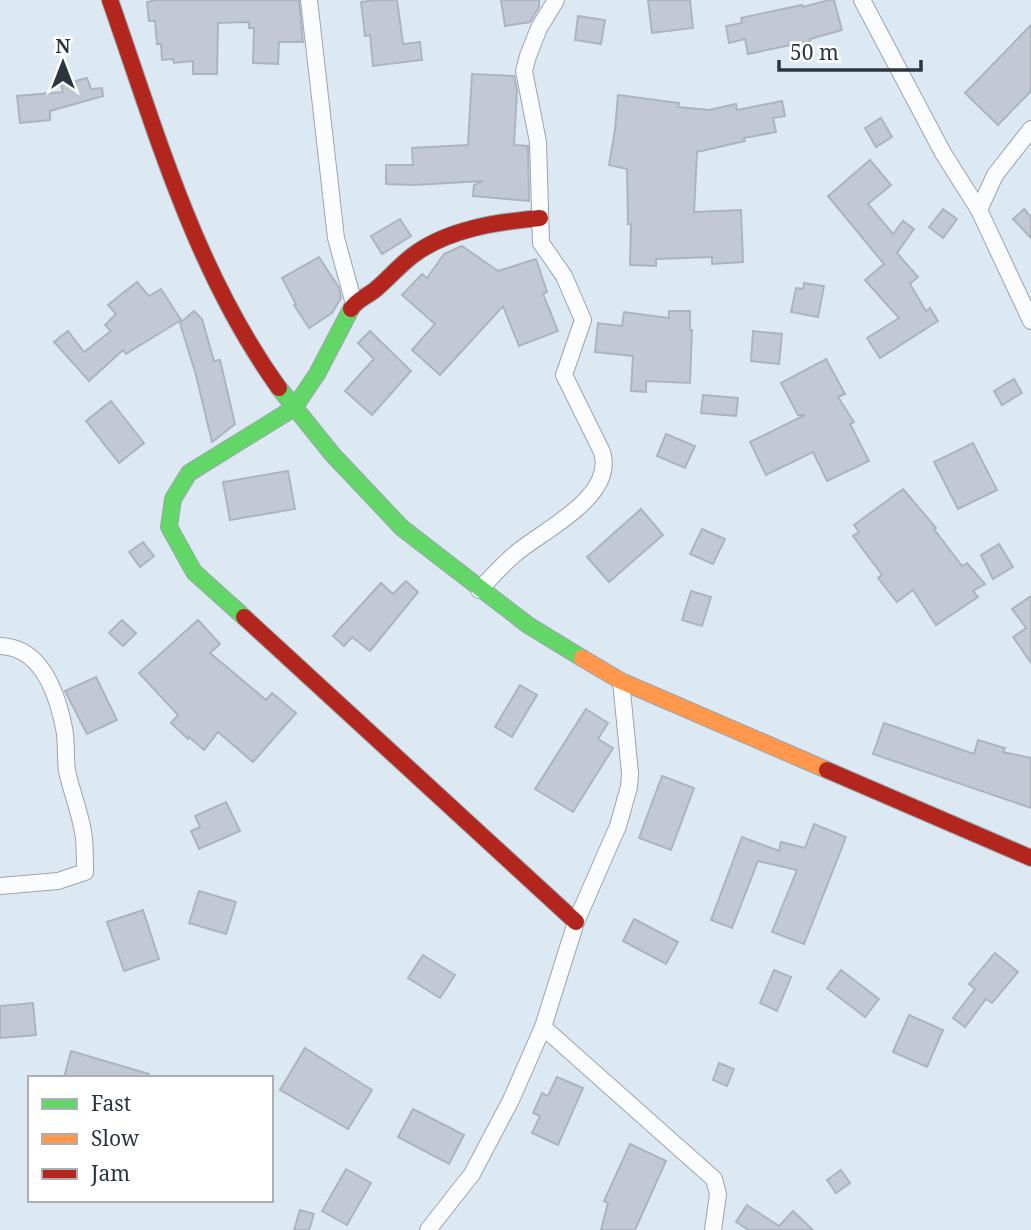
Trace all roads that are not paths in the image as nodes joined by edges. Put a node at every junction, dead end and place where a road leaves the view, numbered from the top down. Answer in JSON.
{"nodes":[{"id":1,"x":110,"y":0,"type":"edge"},
{"id":2,"x":309,"y":0,"type":"edge"},
{"id":3,"x":556,"y":0,"type":"edge"},
{"id":4,"x":862,"y":0,"type":"edge"},
{"id":5,"x":1031,"y":129,"type":"edge"},
{"id":6,"x":979,"y":210,"type":"junction"},
{"id":7,"x":540,"y":218,"type":"junction"},
{"id":8,"x":354,"y":304,"type":"junction"},
{"id":9,"x":1031,"y":321,"type":"edge"},
{"id":10,"x":294,"y":408,"type":"junction"},
{"id":11,"x":480,"y":590,"type":"junction"},
{"id":12,"x":0,"y":646,"type":"edge"},
{"id":13,"x":621,"y":681,"type":"junction"},
{"id":14,"x":1031,"y":858,"type":"edge"},
{"id":15,"x":0,"y":886,"type":"edge"},
{"id":16,"x":576,"y":922,"type":"junction"},
{"id":17,"x":543,"y":1027,"type":"junction"},
{"id":18,"x":428,"y":1230,"type":"edge"},
{"id":19,"x":713,"y":1230,"type":"edge"}],
"edges":[{"from":1,"to":10,"type":"street"},
{"from":2,"to":8,"type":"street"},
{"from":3,"to":7,"type":"street"},
{"from":4,"to":6,"type":"street"},
{"from":5,"to":6,"type":"street"},
{"from":6,"to":9,"type":"street"},
{"from":7,"to":8,"type":"street"},
{"from":7,"to":11,"type":"street"},
{"from":8,"to":10,"type":"street"},
{"from":10,"to":11,"type":"street"},
{"from":10,"to":16,"type":"street"},
{"from":11,"to":13,"type":"street"},
{"from":12,"to":15,"type":"street"},
{"from":13,"to":14,"type":"street"},
{"from":13,"to":16,"type":"street"},
{"from":16,"to":17,"type":"street"},
{"from":17,"to":18,"type":"street"},
{"from":17,"to":19,"type":"street"}]}
